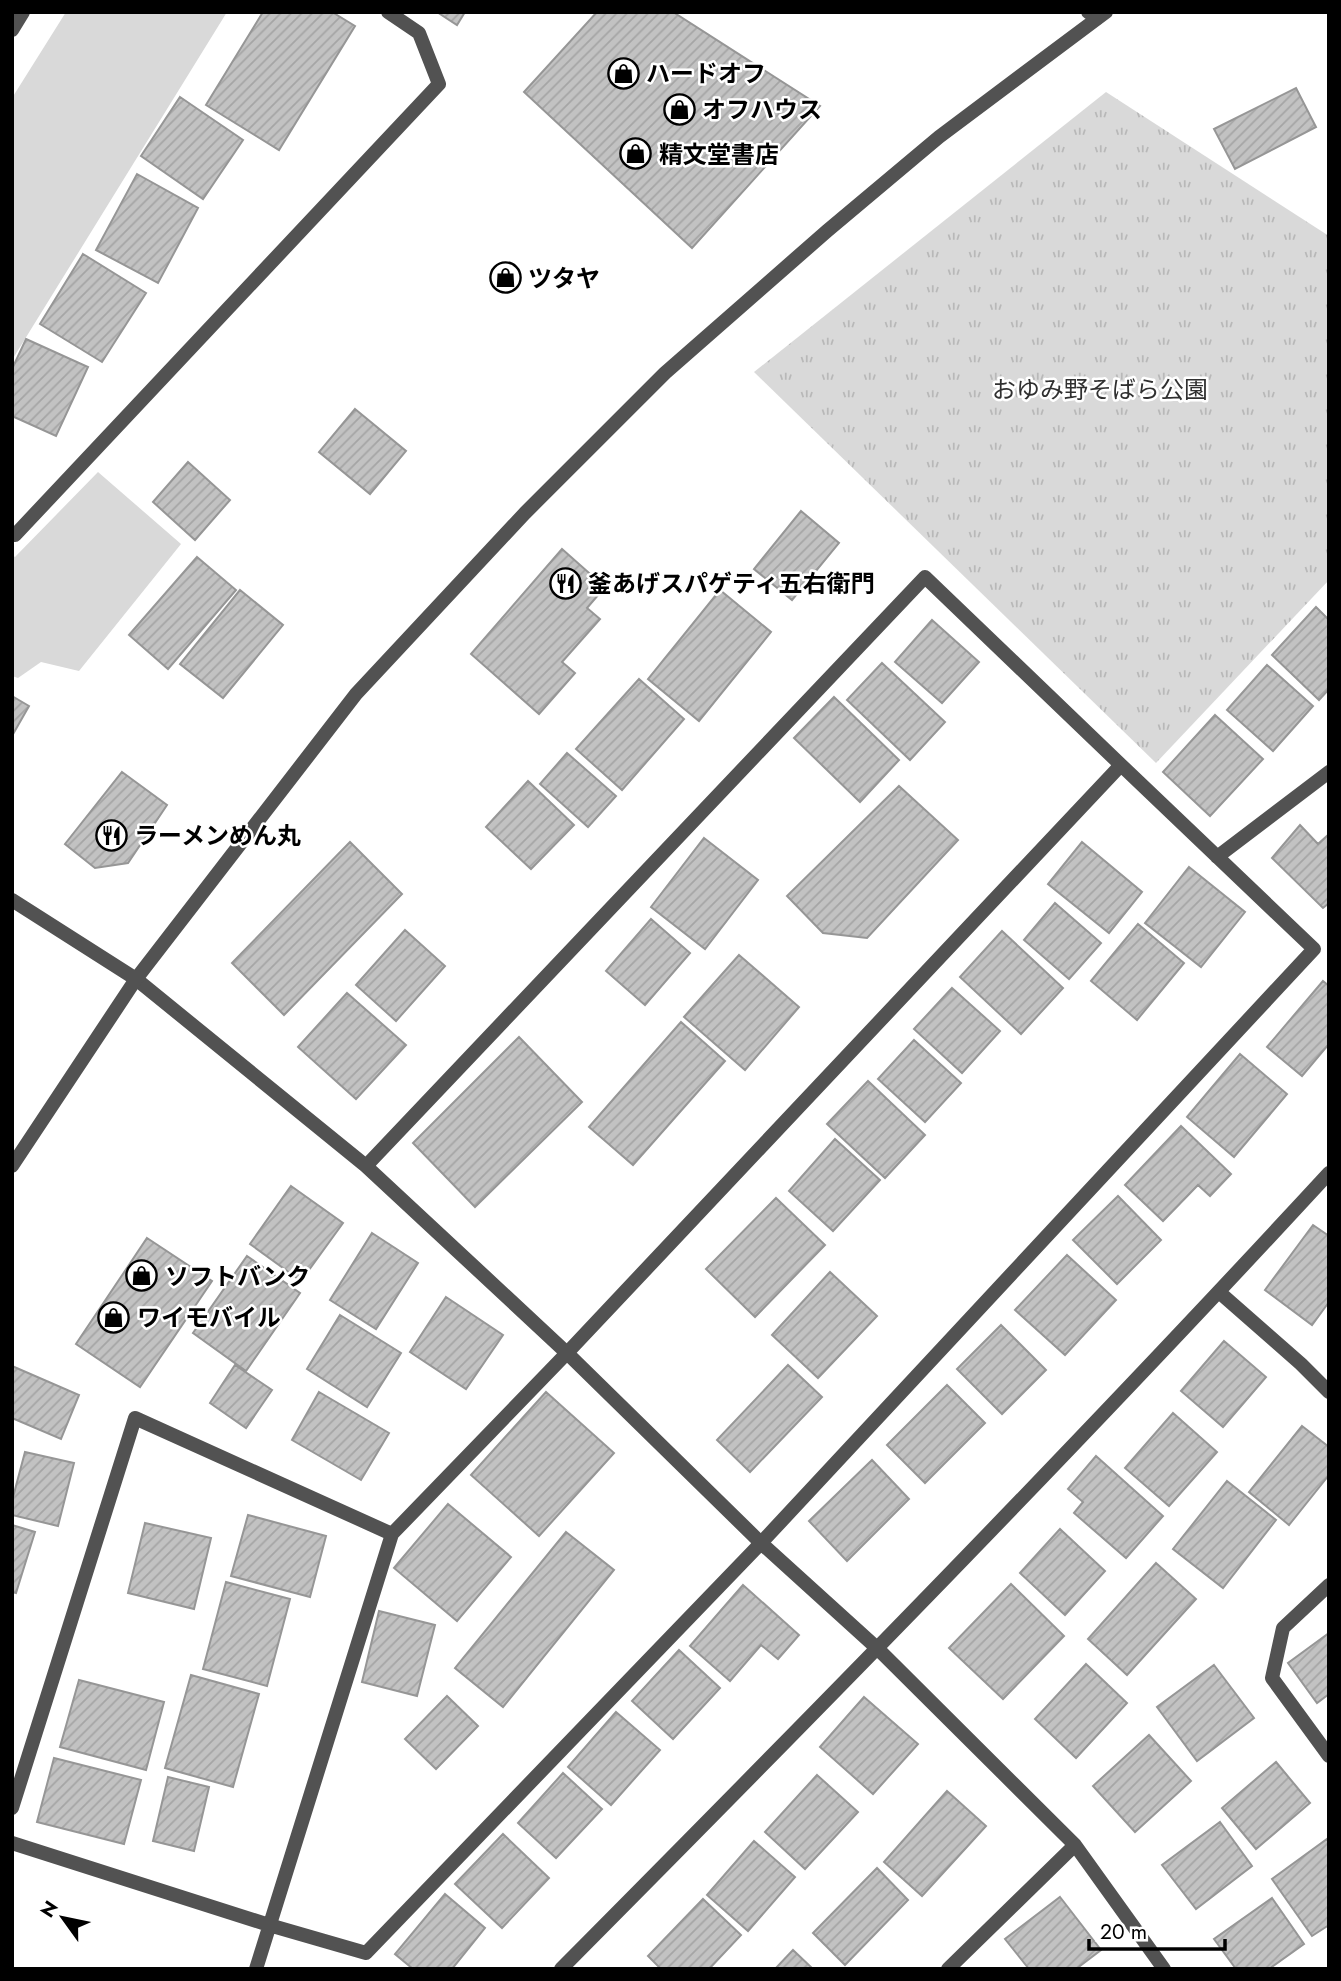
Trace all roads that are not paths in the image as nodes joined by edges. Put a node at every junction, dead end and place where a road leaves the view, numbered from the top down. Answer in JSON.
{"nodes":[{"id":1,"x":23,"y":12,"type":"edge"},
{"id":2,"x":388,"y":12,"type":"edge"},
{"id":3,"x":1097,"y":14,"type":"edge"},
{"id":4,"x":12,"y":30,"type":"edge"},
{"id":5,"x":12,"y":534,"type":"edge"},
{"id":6,"x":1121,"y":765,"type":"junction"},
{"id":7,"x":1329,"y":772,"type":"edge"},
{"id":8,"x":1217,"y":857,"type":"junction"},
{"id":9,"x":12,"y":900,"type":"edge"},
{"id":10,"x":136,"y":979,"type":"junction"},
{"id":11,"x":12,"y":1166,"type":"edge"},
{"id":12,"x":366,"y":1167,"type":"junction"},
{"id":13,"x":1329,"y":1173,"type":"edge"},
{"id":14,"x":1219,"y":1292,"type":"junction"},
{"id":15,"x":567,"y":1353,"type":"junction"},
{"id":16,"x":1329,"y":1392,"type":"edge"},
{"id":17,"x":392,"y":1534,"type":"junction"},
{"id":18,"x":761,"y":1543,"type":"junction"},
{"id":19,"x":1329,"y":1585,"type":"edge"},
{"id":20,"x":878,"y":1649,"type":"junction"},
{"id":21,"x":1329,"y":1756,"type":"edge"},
{"id":22,"x":12,"y":1808,"type":"edge"},
{"id":23,"x":12,"y":1843,"type":"edge"},
{"id":24,"x":1074,"y":1845,"type":"junction"},
{"id":25,"x":269,"y":1925,"type":"junction"},
{"id":26,"x":256,"y":1969,"type":"edge"},
{"id":27,"x":561,"y":1969,"type":"edge"},
{"id":28,"x":948,"y":1969,"type":"edge"},
{"id":29,"x":1164,"y":1969,"type":"edge"}],
"edges":[{"from":1,"to":4,"type":"street"},
{"from":2,"to":5,"type":"street"},
{"from":3,"to":10,"type":"street"},
{"from":6,"to":8,"type":"street"},
{"from":6,"to":12,"type":"street"},
{"from":6,"to":15,"type":"street"},
{"from":7,"to":8,"type":"street"},
{"from":8,"to":18,"type":"street"},
{"from":9,"to":10,"type":"street"},
{"from":10,"to":11,"type":"street"},
{"from":10,"to":12,"type":"street"},
{"from":12,"to":15,"type":"street"},
{"from":13,"to":14,"type":"street"},
{"from":14,"to":16,"type":"street"},
{"from":14,"to":20,"type":"street"},
{"from":15,"to":17,"type":"street"},
{"from":15,"to":18,"type":"street"},
{"from":17,"to":22,"type":"street"},
{"from":17,"to":25,"type":"street"},
{"from":18,"to":20,"type":"street"},
{"from":18,"to":25,"type":"street"},
{"from":19,"to":21,"type":"street"},
{"from":20,"to":24,"type":"street"},
{"from":20,"to":27,"type":"street"},
{"from":23,"to":25,"type":"street"},
{"from":24,"to":28,"type":"street"},
{"from":24,"to":29,"type":"street"},
{"from":25,"to":26,"type":"street"}]}
